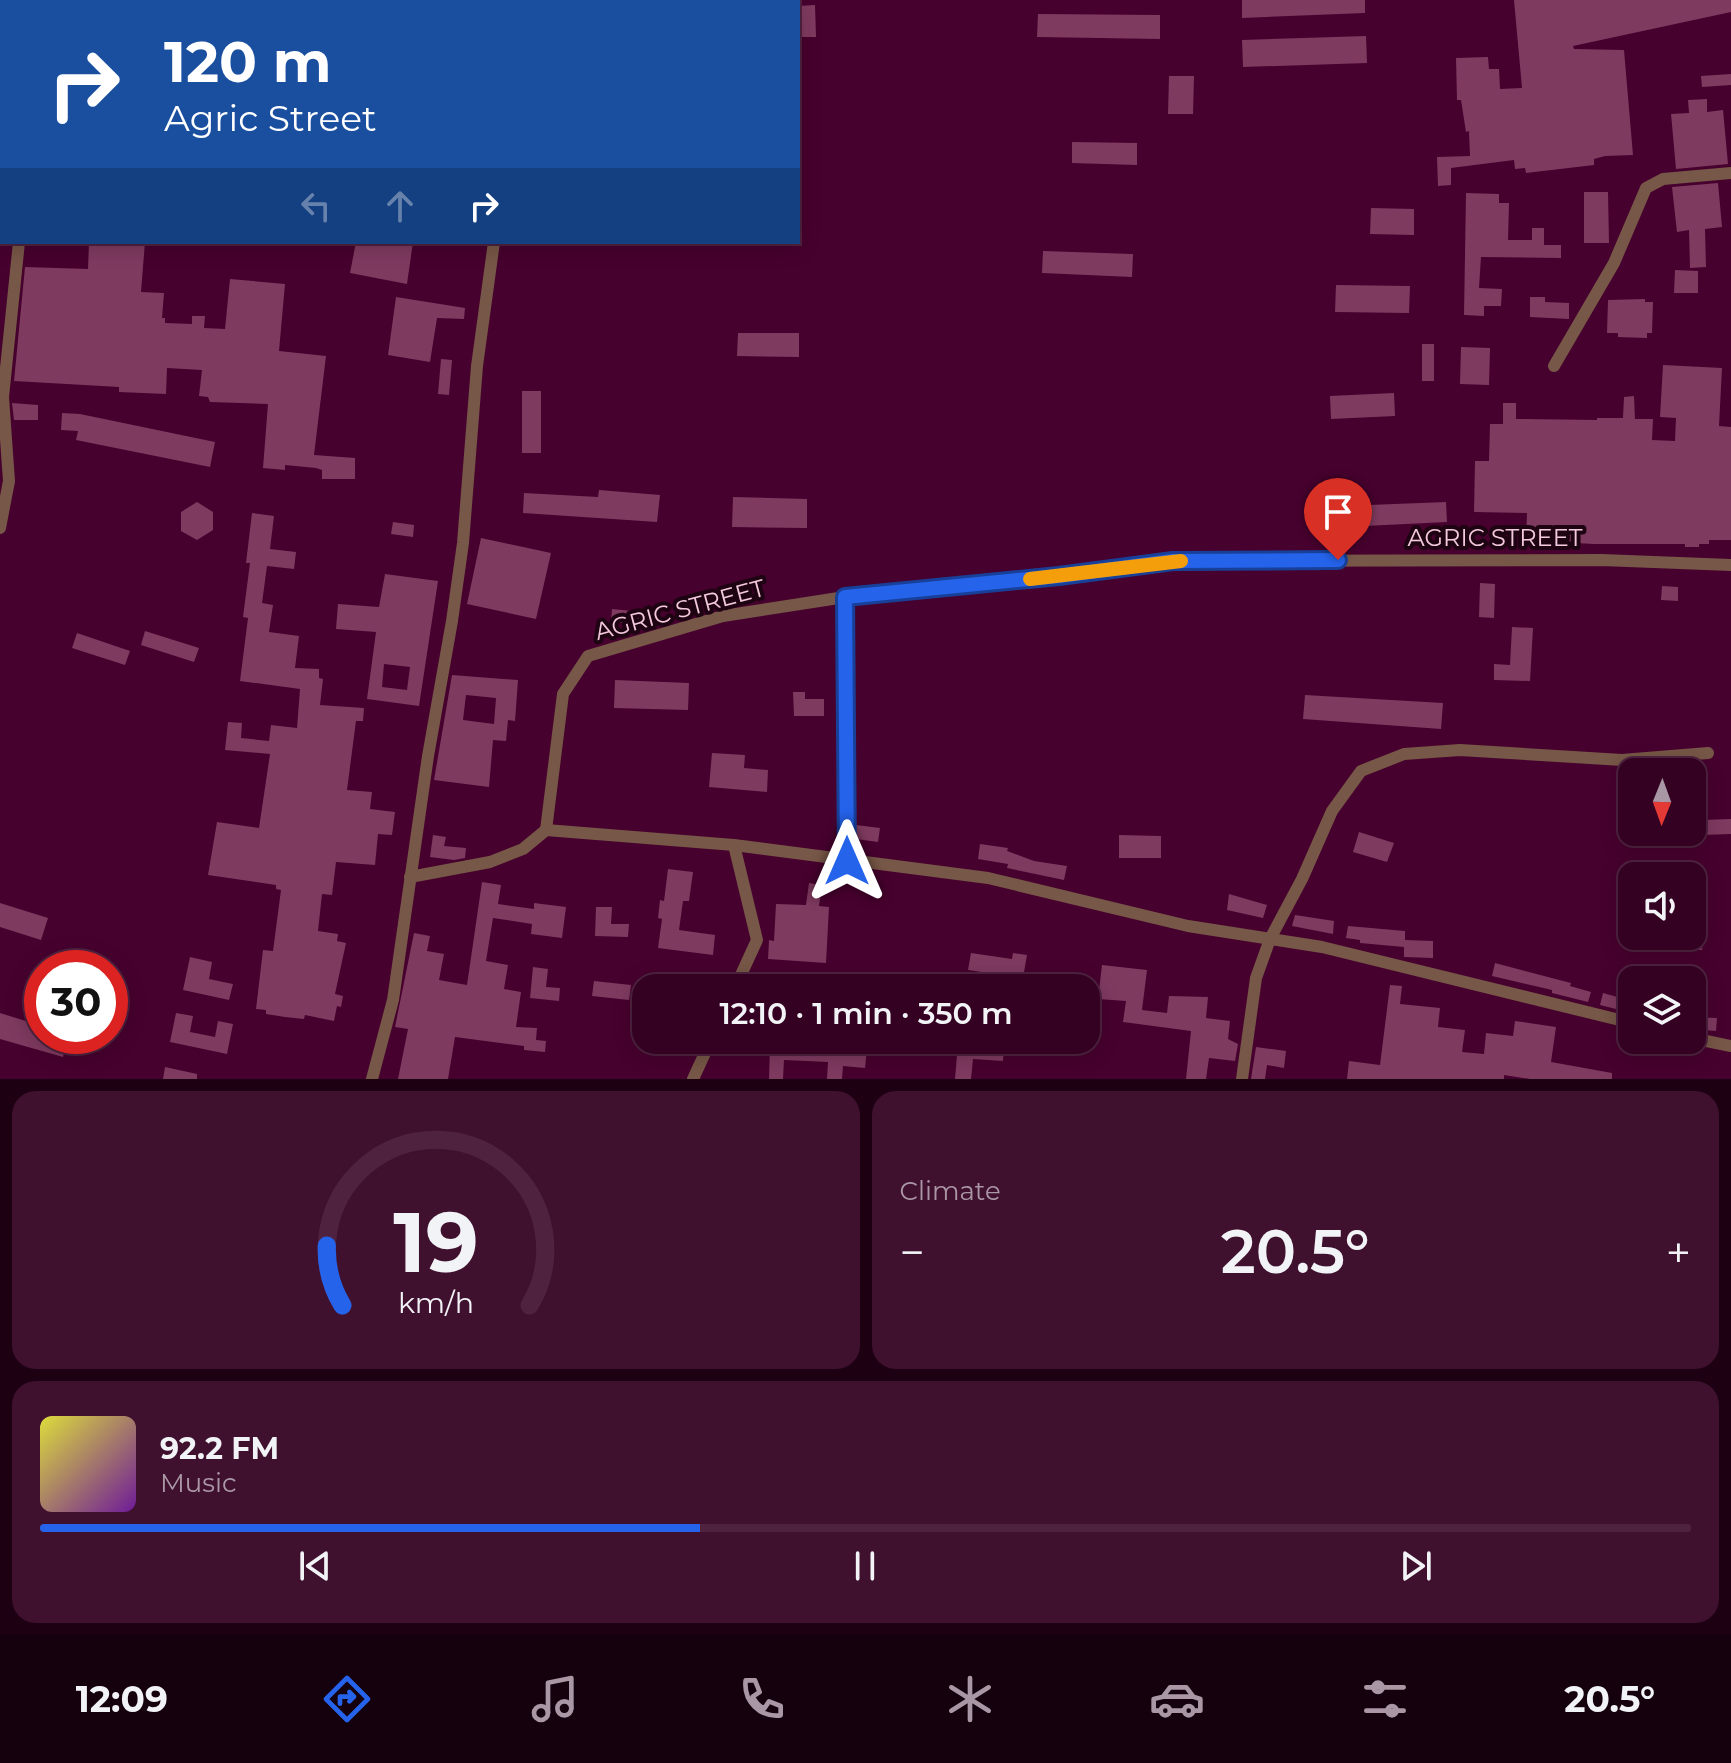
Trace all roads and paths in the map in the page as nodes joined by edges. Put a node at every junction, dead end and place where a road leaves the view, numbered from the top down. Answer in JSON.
{"nodes":[{"id":1,"x":1731,"y":173,"type":"edge"},
{"id":2,"x":19,"y":244,"type":"edge"},
{"id":3,"x":494,"y":244,"type":"edge"},
{"id":4,"x":1554,"y":366,"type":"dead end"},
{"id":5,"x":2,"y":388,"type":"edge"},
{"id":6,"x":0,"y":528,"type":"edge"},
{"id":7,"x":1731,"y":565,"type":"edge"},
{"id":8,"x":845,"y":597,"type":"junction"},
{"id":9,"x":1708,"y":753,"type":"dead end"},
{"id":10,"x":546,"y":830,"type":"junction"},
{"id":11,"x":734,"y":845,"type":"junction"},
{"id":12,"x":847,"y":861,"type":"junction"},
{"id":13,"x":410,"y":877,"type":"junction"},
{"id":14,"x":1270,"y":939,"type":"junction"},
{"id":15,"x":741,"y":974,"type":"edge"},
{"id":16,"x":1618,"y":1020,"type":"edge"},
{"id":17,"x":1706,"y":1041,"type":"edge"},
{"id":18,"x":1731,"y":1046,"type":"edge"},
{"id":19,"x":705,"y":1054,"type":"edge"},
{"id":20,"x":372,"y":1079,"type":"edge"},
{"id":21,"x":693,"y":1079,"type":"edge"},
{"id":22,"x":1242,"y":1079,"type":"edge"}],
"edges":[{"from":1,"to":4,"type":"street"},
{"from":2,"to":5,"type":"street"},
{"from":3,"to":13,"type":"street"},
{"from":5,"to":6,"type":"street"},
{"from":7,"to":8,"type":"street","name":"AGRIC STREET"},
{"from":8,"to":10,"type":"street","name":"AGRIC STREET"},
{"from":8,"to":12,"type":"street"},
{"from":9,"to":14,"type":"street"},
{"from":10,"to":11,"type":"street"},
{"from":10,"to":13,"type":"street"},
{"from":11,"to":12,"type":"street"},
{"from":11,"to":15,"type":"street"},
{"from":12,"to":14,"type":"street"},
{"from":13,"to":20,"type":"street"},
{"from":14,"to":16,"type":"street"},
{"from":14,"to":22,"type":"street"},
{"from":17,"to":18,"type":"street"},
{"from":19,"to":21,"type":"street"}]}
